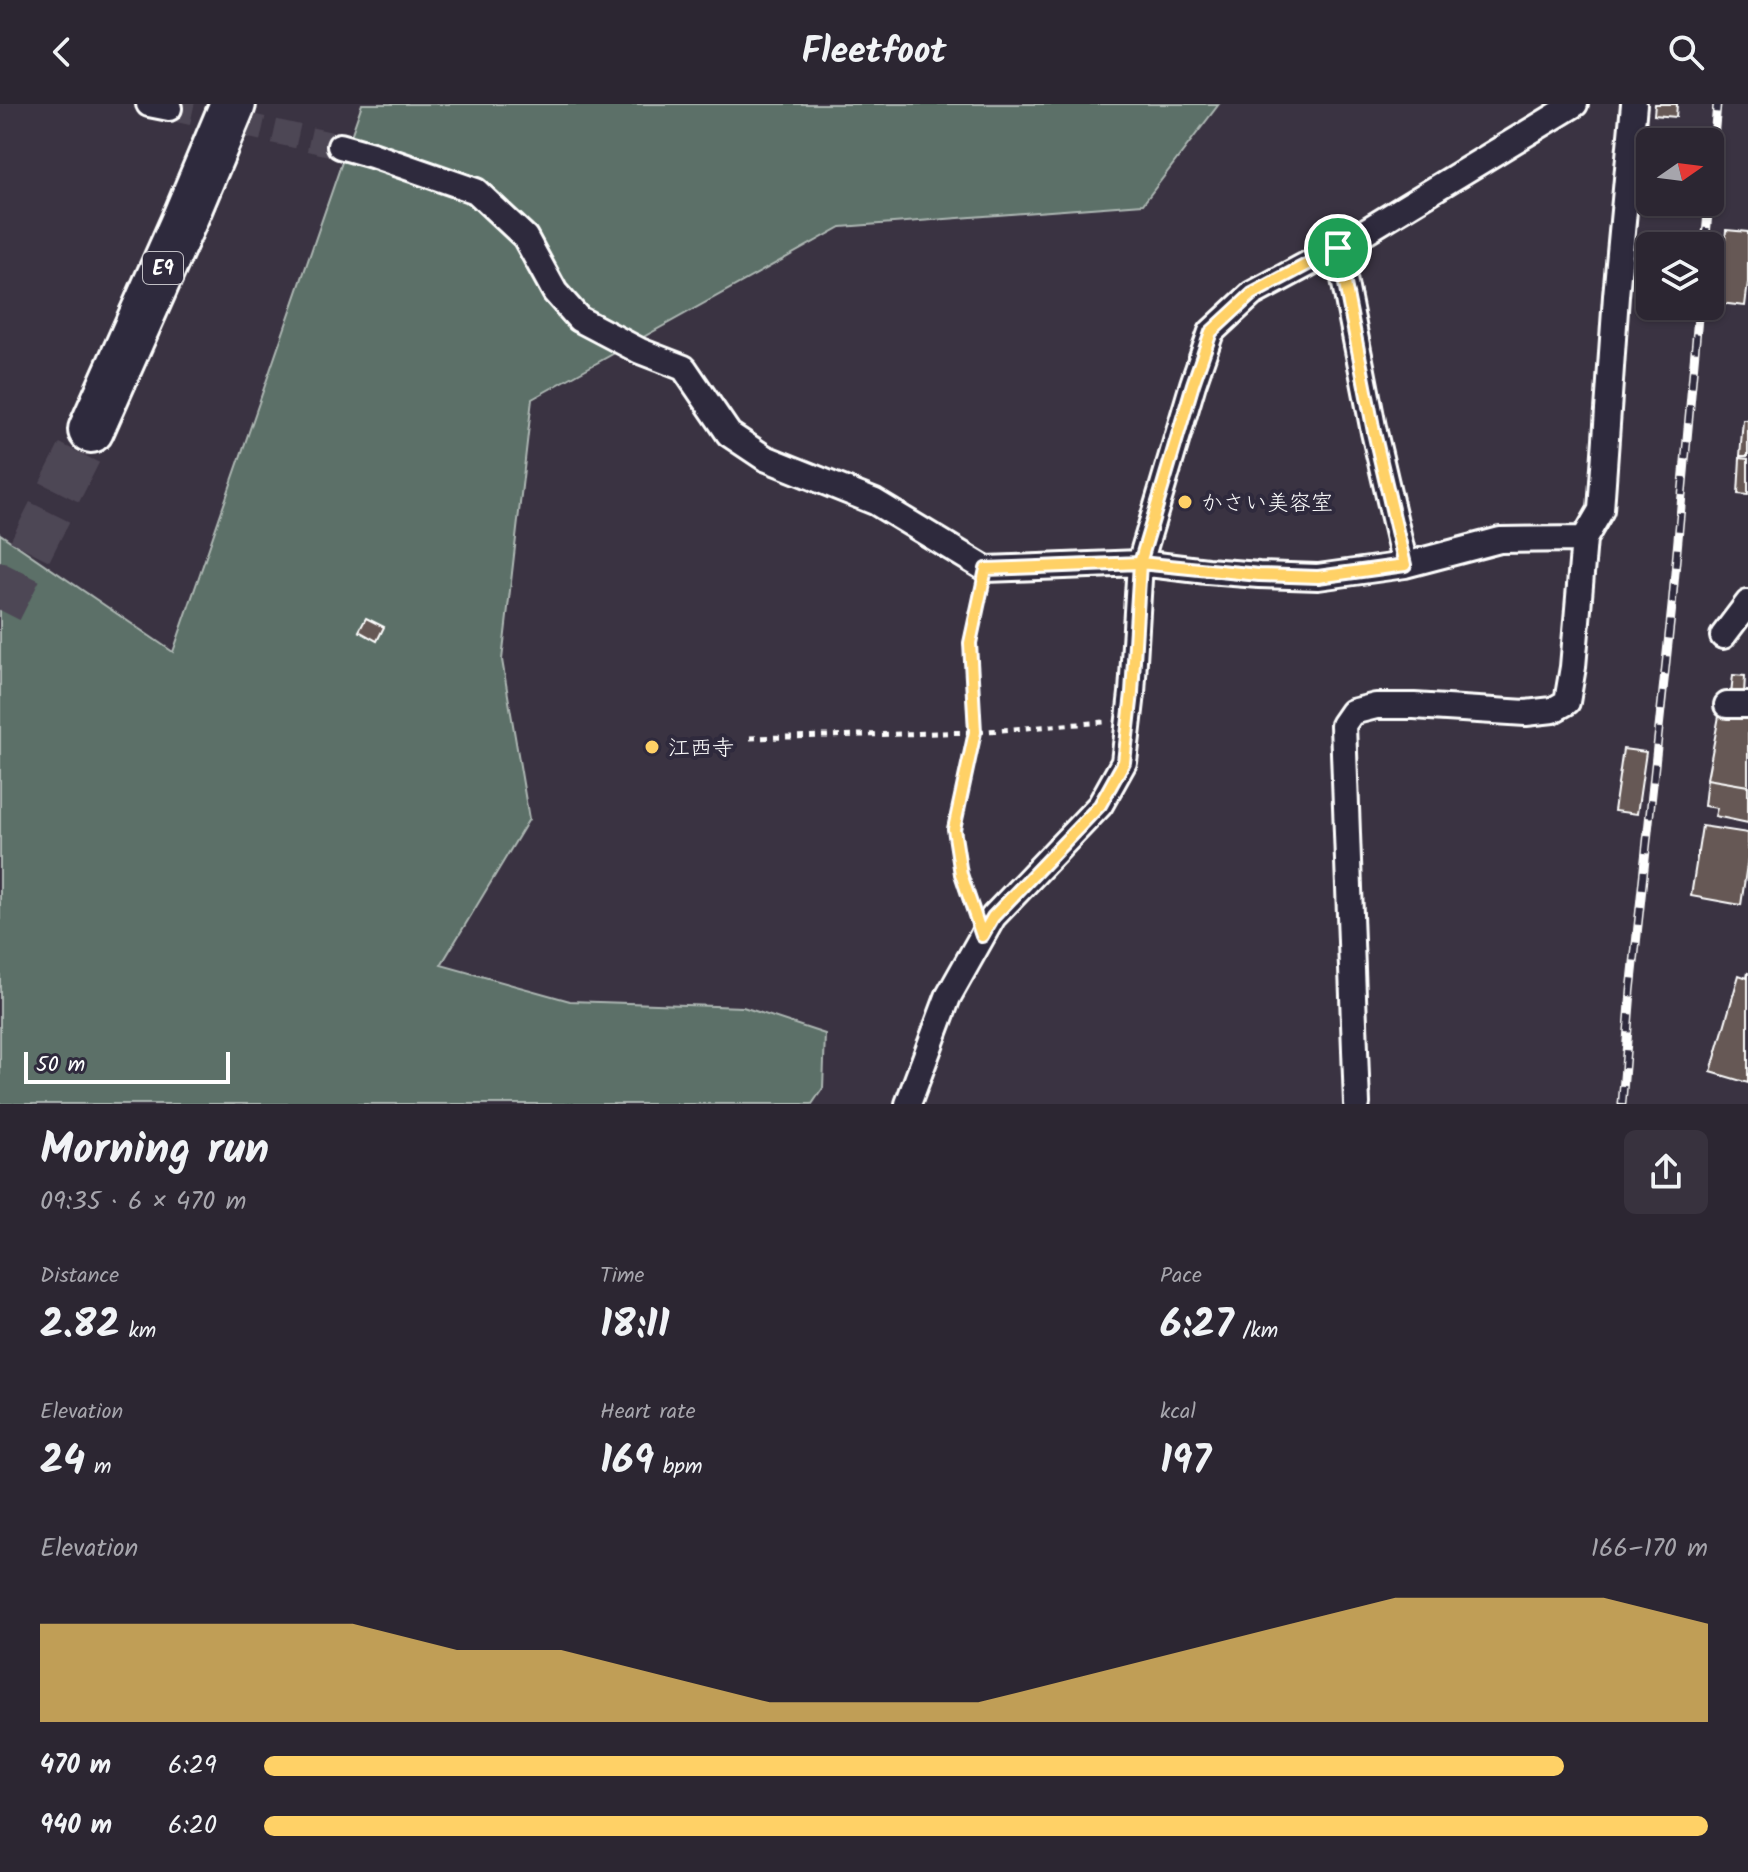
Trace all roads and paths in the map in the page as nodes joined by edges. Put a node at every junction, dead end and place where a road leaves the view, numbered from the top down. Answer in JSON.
{"nodes":[{"id":1,"x":233,"y":104,"type":"edge"},
{"id":2,"x":1575,"y":104,"type":"edge"},
{"id":3,"x":1634,"y":104,"type":"edge"},
{"id":4,"x":340,"y":146,"type":"tunnel mouth"},
{"id":5,"x":1338,"y":248,"type":"junction"},
{"id":6,"x":91,"y":430,"type":"tunnel mouth"},
{"id":7,"x":1584,"y":539,"type":"junction"},
{"id":8,"x":1140,"y":563,"type":"junction"},
{"id":9,"x":1405,"y":565,"type":"junction"},
{"id":10,"x":986,"y":569,"type":"junction"},
{"id":11,"x":1748,"y":603,"type":"edge"},
{"id":12,"x":1723,"y":636,"type":"dead end"},
{"id":13,"x":1129,"y":720,"type":"junction"},
{"id":14,"x":975,"y":732,"type":"junction"},
{"id":15,"x":750,"y":738,"type":"dead end"},
{"id":16,"x":982,"y":936,"type":"junction"},
{"id":17,"x":908,"y":1104,"type":"edge"},
{"id":18,"x":1357,"y":1104,"type":"edge"}],
"edges":[{"from":1,"to":6,"type":"highway","number":"E9"},
{"from":2,"to":5,"type":"street"},
{"from":3,"to":7,"type":"street"},
{"from":4,"to":10,"type":"street"},
{"from":5,"to":8,"type":"street"},
{"from":5,"to":9,"type":"street"},
{"from":7,"to":9,"type":"street"},
{"from":7,"to":18,"type":"street"},
{"from":8,"to":9,"type":"street"},
{"from":8,"to":10,"type":"street"},
{"from":8,"to":13,"type":"street"},
{"from":10,"to":14,"type":"path"},
{"from":11,"to":12,"type":"street"},
{"from":13,"to":14,"type":"path"},
{"from":13,"to":16,"type":"street"},
{"from":14,"to":15,"type":"path"},
{"from":14,"to":16,"type":"path"},
{"from":16,"to":17,"type":"street"}]}
